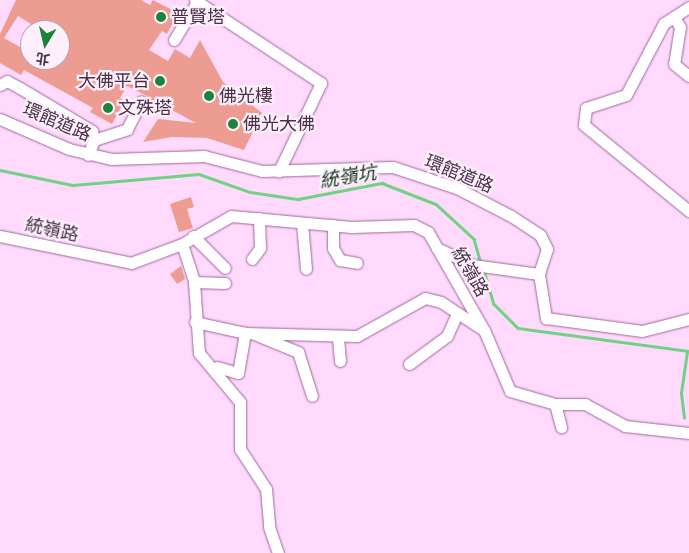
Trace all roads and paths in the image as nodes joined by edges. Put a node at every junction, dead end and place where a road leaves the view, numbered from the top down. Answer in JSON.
{"nodes":[{"id":1,"x":196,"y":1,"type":"edge"},
{"id":2,"x":689,"y":7,"type":"edge"},
{"id":3,"x":674,"y":17,"type":"junction"},
{"id":4,"x":174,"y":40,"type":"dead end"},
{"id":5,"x":689,"y":76,"type":"edge"},
{"id":6,"x":0,"y":85,"type":"edge"},
{"id":7,"x":141,"y":102,"type":"dead end"},
{"id":8,"x":0,"y":119,"type":"edge"},
{"id":9,"x":94,"y":140,"type":"junction"},
{"id":10,"x":88,"y":155,"type":"junction"},
{"id":11,"x":279,"y":171,"type":"junction"},
{"id":12,"x":689,"y":212,"type":"edge"},
{"id":13,"x":259,"y":218,"type":"junction"},
{"id":14,"x":302,"y":223,"type":"junction"},
{"id":15,"x":333,"y":225,"type":"junction"},
{"id":16,"x":0,"y":236,"type":"edge"},
{"id":17,"x":193,"y":236,"type":"junction"},
{"id":18,"x":182,"y":244,"type":"junction"},
{"id":19,"x":437,"y":248,"type":"junction"},
{"id":20,"x":252,"y":259,"type":"dead end"},
{"id":21,"x":357,"y":263,"type":"dead end"},
{"id":22,"x":225,"y":268,"type":"dead end"},
{"id":23,"x":306,"y":269,"type":"dead end"},
{"id":24,"x":539,"y":274,"type":"junction"},
{"id":25,"x":194,"y":282,"type":"junction"},
{"id":26,"x":226,"y":283,"type":"dead end"},
{"id":27,"x":457,"y":314,"type":"junction"},
{"id":28,"x":689,"y":319,"type":"edge"},
{"id":29,"x":194,"y":322,"type":"junction"},
{"id":30,"x":484,"y":330,"type":"junction"},
{"id":31,"x":249,"y":333,"type":"junction"},
{"id":32,"x":338,"y":338,"type":"junction"},
{"id":33,"x":340,"y":361,"type":"dead end"},
{"id":34,"x":208,"y":363,"type":"junction"},
{"id":35,"x":409,"y":364,"type":"dead end"},
{"id":36,"x":312,"y":396,"type":"dead end"},
{"id":37,"x":555,"y":404,"type":"junction"},
{"id":38,"x":561,"y":427,"type":"dead end"},
{"id":39,"x":689,"y":433,"type":"edge"},
{"id":40,"x":278,"y":553,"type":"edge"}],
"edges":[{"from":1,"to":4,"type":"street"},
{"from":1,"to":11,"type":"street"},
{"from":2,"to":3,"type":"street"},
{"from":3,"to":5,"type":"street"},
{"from":3,"to":12,"type":"street"},
{"from":6,"to":9,"type":"street"},
{"from":7,"to":9,"type":"street"},
{"from":8,"to":10,"type":"street","name":"環館道路"},
{"from":9,"to":10,"type":"street"},
{"from":10,"to":11,"type":"street","name":"環館道路"},
{"from":11,"to":24,"type":"street","name":"環館道路"},
{"from":13,"to":14,"type":"street","name":"統嶺路"},
{"from":13,"to":17,"type":"street","name":"統嶺路"},
{"from":13,"to":20,"type":"street"},
{"from":14,"to":15,"type":"street","name":"統嶺路"},
{"from":14,"to":23,"type":"street"},
{"from":15,"to":19,"type":"street","name":"統嶺路"},
{"from":15,"to":21,"type":"street"},
{"from":16,"to":18,"type":"street","name":"統嶺路"},
{"from":17,"to":18,"type":"street","name":"統嶺路"},
{"from":17,"to":22,"type":"street"},
{"from":18,"to":25,"type":"street"},
{"from":19,"to":24,"type":"street"},
{"from":19,"to":30,"type":"street","name":"統嶺路"},
{"from":24,"to":28,"type":"street"},
{"from":25,"to":26,"type":"street"},
{"from":25,"to":29,"type":"street"},
{"from":27,"to":30,"type":"street"},
{"from":27,"to":32,"type":"street"},
{"from":27,"to":35,"type":"street"},
{"from":29,"to":31,"type":"street"},
{"from":29,"to":34,"type":"street"},
{"from":30,"to":37,"type":"street","name":"統嶺路"},
{"from":31,"to":32,"type":"street"},
{"from":31,"to":34,"type":"street"},
{"from":31,"to":36,"type":"street"},
{"from":32,"to":33,"type":"street"},
{"from":34,"to":40,"type":"street"},
{"from":37,"to":38,"type":"street"},
{"from":37,"to":39,"type":"street","name":"統嶺路"}]}
